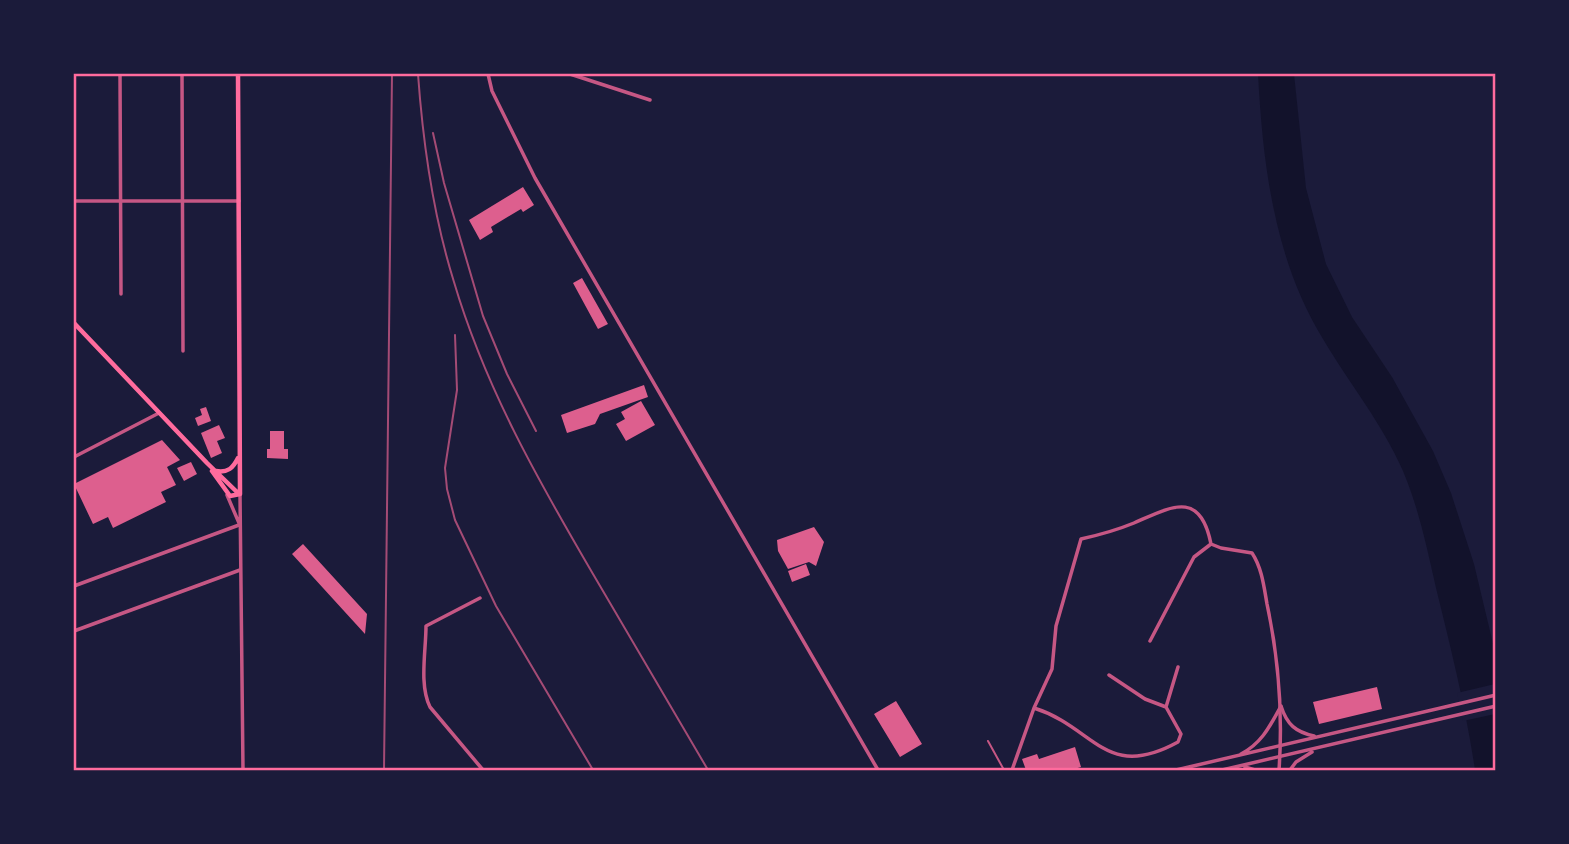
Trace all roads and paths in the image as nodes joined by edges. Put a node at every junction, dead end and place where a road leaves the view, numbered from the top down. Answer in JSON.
{"nodes":[{"id":1,"x":120,"y":74,"type":"edge"},
{"id":2,"x":182,"y":74,"type":"edge"},
{"id":3,"x":238,"y":74,"type":"edge"},
{"id":4,"x":488,"y":74,"type":"edge"},
{"id":5,"x":570,"y":74,"type":"edge"},
{"id":6,"x":649,"y":100,"type":"dead end"},
{"id":7,"x":74,"y":201,"type":"edge"},
{"id":8,"x":122,"y":201,"type":"junction"},
{"id":9,"x":182,"y":201,"type":"junction"},
{"id":10,"x":239,"y":201,"type":"junction"},
{"id":11,"x":121,"y":294,"type":"dead end"},
{"id":12,"x":74,"y":323,"type":"edge"},
{"id":13,"x":183,"y":351,"type":"dead end"},
{"id":14,"x":159,"y":413,"type":"junction"},
{"id":15,"x":240,"y":453,"type":"junction"},
{"id":16,"x":74,"y":457,"type":"edge"},
{"id":17,"x":206,"y":463,"type":"junction"},
{"id":18,"x":215,"y":471,"type":"junction"},
{"id":19,"x":226,"y":493,"type":"junction"},
{"id":20,"x":240,"y":494,"type":"junction"},
{"id":21,"x":239,"y":525,"type":"junction"},
{"id":22,"x":1211,"y":544,"type":"junction"},
{"id":23,"x":240,"y":570,"type":"junction"},
{"id":24,"x":74,"y":586,"type":"edge"},
{"id":25,"x":480,"y":598,"type":"dead end"},
{"id":26,"x":74,"y":631,"type":"edge"},
{"id":27,"x":1150,"y":640,"type":"dead end"},
{"id":28,"x":1178,"y":667,"type":"dead end"},
{"id":29,"x":1109,"y":675,"type":"dead end"},
{"id":30,"x":1496,"y":695,"type":"edge"},
{"id":31,"x":1281,"y":706,"type":"junction"},
{"id":32,"x":1496,"y":706,"type":"edge"},
{"id":33,"x":1166,"y":707,"type":"junction"},
{"id":34,"x":1034,"y":708,"type":"junction"},
{"id":35,"x":1317,"y":737,"type":"junction"},
{"id":36,"x":988,"y":741,"type":"dead end"},
{"id":37,"x":1281,"y":745,"type":"junction"},
{"id":38,"x":1317,"y":748,"type":"junction"},
{"id":39,"x":1234,"y":757,"type":"junction"},
{"id":40,"x":1279,"y":758,"type":"junction"},
{"id":41,"x":1243,"y":766,"type":"junction"},
{"id":42,"x":243,"y":771,"type":"edge"},
{"id":43,"x":483,"y":771,"type":"edge"},
{"id":44,"x":878,"y":771,"type":"edge"},
{"id":45,"x":1004,"y":771,"type":"edge"},
{"id":46,"x":1012,"y":771,"type":"edge"},
{"id":47,"x":1176,"y":771,"type":"edge"},
{"id":48,"x":1222,"y":771,"type":"edge"},
{"id":49,"x":1255,"y":771,"type":"edge"},
{"id":50,"x":1279,"y":771,"type":"edge"},
{"id":51,"x":1290,"y":771,"type":"edge"}],
"edges":[{"from":1,"to":8,"type":"street"},
{"from":2,"to":9,"type":"street"},
{"from":3,"to":10,"type":"main road"},
{"from":4,"to":44,"type":"street"},
{"from":5,"to":6,"type":"street"},
{"from":7,"to":8,"type":"street"},
{"from":8,"to":9,"type":"street"},
{"from":8,"to":11,"type":"street"},
{"from":9,"to":10,"type":"street"},
{"from":9,"to":13,"type":"street"},
{"from":10,"to":15,"type":"main road"},
{"from":12,"to":14,"type":"main road"},
{"from":14,"to":16,"type":"street"},
{"from":14,"to":17,"type":"main road"},
{"from":15,"to":18,"type":"main road"},
{"from":15,"to":20,"type":"main road"},
{"from":17,"to":18,"type":"main road"},
{"from":17,"to":19,"type":"main road"},
{"from":18,"to":20,"type":"main road"},
{"from":19,"to":20,"type":"main road"},
{"from":19,"to":21,"type":"street"},
{"from":20,"to":21,"type":"street"},
{"from":21,"to":23,"type":"street"},
{"from":21,"to":24,"type":"street"},
{"from":22,"to":27,"type":"street"},
{"from":22,"to":31,"type":"street"},
{"from":22,"to":34,"type":"street"},
{"from":23,"to":26,"type":"street"},
{"from":23,"to":42,"type":"street"},
{"from":25,"to":43,"type":"street"},
{"from":28,"to":33,"type":"street"},
{"from":29,"to":33,"type":"street"},
{"from":30,"to":35,"type":"street"},
{"from":31,"to":35,"type":"street"},
{"from":31,"to":37,"type":"street"},
{"from":31,"to":39,"type":"street"},
{"from":32,"to":38,"type":"street"},
{"from":33,"to":34,"type":"street"},
{"from":34,"to":46,"type":"street"},
{"from":35,"to":37,"type":"street"},
{"from":36,"to":45,"type":"lane"},
{"from":37,"to":39,"type":"street"},
{"from":37,"to":40,"type":"street"},
{"from":38,"to":40,"type":"street"},
{"from":38,"to":51,"type":"street"},
{"from":39,"to":47,"type":"street"},
{"from":40,"to":41,"type":"street"},
{"from":40,"to":50,"type":"street"},
{"from":41,"to":48,"type":"street"},
{"from":41,"to":49,"type":"street"}]}
